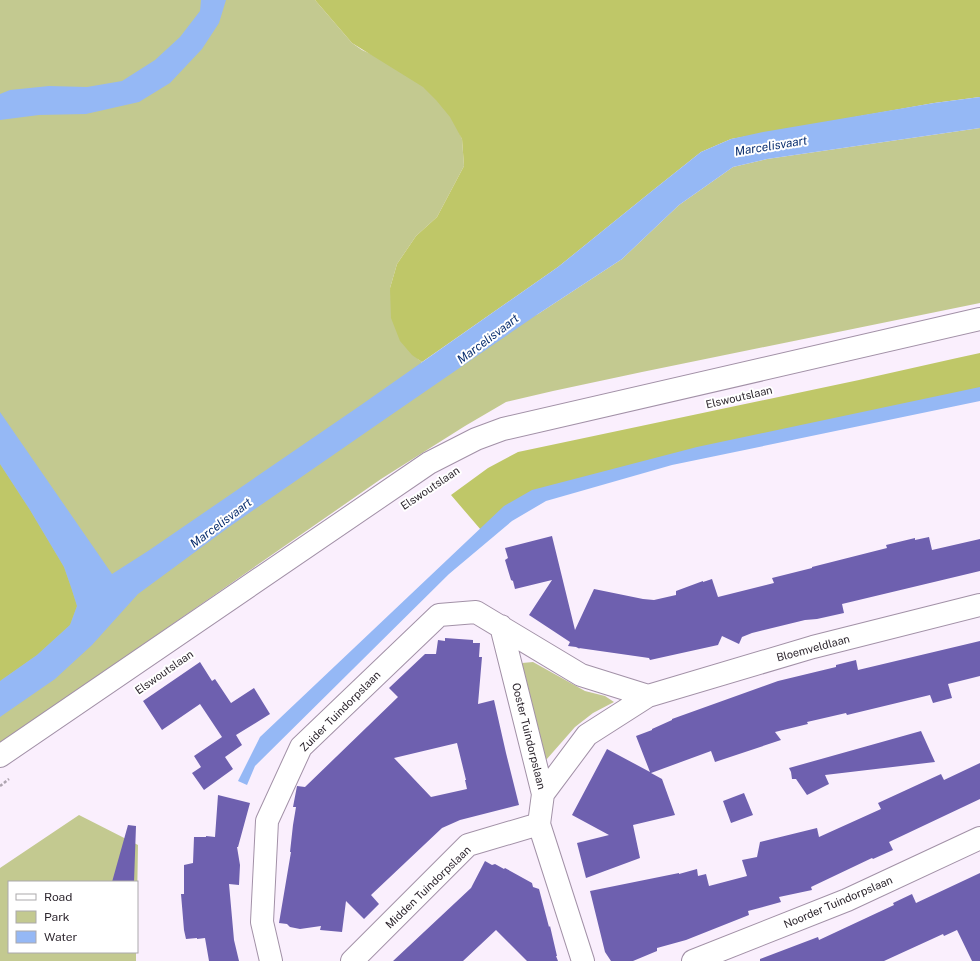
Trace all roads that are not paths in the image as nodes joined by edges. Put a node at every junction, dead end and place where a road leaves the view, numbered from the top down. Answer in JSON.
{"nodes":[{"id":1,"x":980,"y":319,"type":"edge"},
{"id":2,"x":980,"y":605,"type":"edge"},
{"id":3,"x":501,"y":626,"type":"junction"},
{"id":4,"x":648,"y":696,"type":"junction"},
{"id":5,"x":0,"y":756,"type":"edge"},
{"id":6,"x":543,"y":794,"type":"junction"},
{"id":7,"x":539,"y":824,"type":"junction"},
{"id":8,"x":980,"y":838,"type":"edge"},
{"id":9,"x":271,"y":961,"type":"edge"},
{"id":10,"x":352,"y":961,"type":"edge"},
{"id":11,"x":583,"y":961,"type":"edge"},
{"id":12,"x":693,"y":961,"type":"edge"}],
"edges":[{"from":1,"to":5,"type":"street","name":"Elswoutslaan"},
{"from":2,"to":4,"type":"street","name":"Bloemveldlaan"},
{"from":3,"to":4,"type":"street"},
{"from":3,"to":6,"type":"street","name":"Ooster Tuindorpslaan"},
{"from":3,"to":9,"type":"street","name":"Zuider Tuindorpslaan"},
{"from":4,"to":6,"type":"street","name":"Bloemveldlaan"},
{"from":6,"to":7,"type":"street","name":"Ooster Tuindorpslaan"},
{"from":7,"to":10,"type":"street","name":"Midden Tuindorpslaan"},
{"from":7,"to":11,"type":"street","name":"Ooster Tuindorpslaan"},
{"from":8,"to":12,"type":"street","name":"Noorder Tuindorpslaan"}]}
